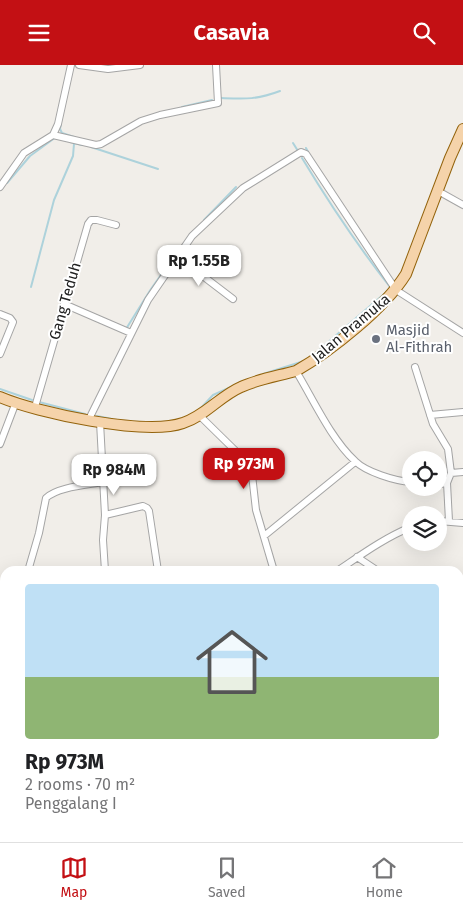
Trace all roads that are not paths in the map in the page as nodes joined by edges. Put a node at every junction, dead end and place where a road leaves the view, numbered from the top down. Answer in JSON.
{"nodes":[{"id":1,"x":71,"y":65,"type":"edge"},
{"id":2,"x":79,"y":65,"type":"edge"},
{"id":3,"x":140,"y":65,"type":"edge"},
{"id":4,"x":216,"y":65,"type":"edge"},
{"id":5,"x":463,"y":129,"type":"edge"},
{"id":6,"x":52,"y":135,"type":"junction"},
{"id":7,"x":0,"y":187,"type":"edge"},
{"id":8,"x":438,"y":191,"type":"junction"},
{"id":9,"x":463,"y":205,"type":"edge"},
{"id":10,"x":116,"y":225,"type":"dead end"},
{"id":11,"x":178,"y":257,"type":"junction"},
{"id":12,"x":396,"y":290,"type":"junction"},
{"id":13,"x":233,"y":299,"type":"dead end"},
{"id":14,"x":64,"y":304,"type":"junction"},
{"id":15,"x":0,"y":315,"type":"edge"},
{"id":16,"x":131,"y":333,"type":"junction"},
{"id":17,"x":463,"y":333,"type":"edge"},
{"id":18,"x":0,"y":354,"type":"edge"},
{"id":19,"x":415,"y":367,"type":"dead end"},
{"id":20,"x":296,"y":371,"type":"junction"},
{"id":21,"x":0,"y":397,"type":"edge"},
{"id":22,"x":16,"y":402,"type":"junction"},
{"id":23,"x":34,"y":407,"type":"junction"},
{"id":24,"x":463,"y":412,"type":"edge"},
{"id":25,"x":430,"y":415,"type":"junction"},
{"id":26,"x":200,"y":416,"type":"junction"},
{"id":27,"x":95,"y":420,"type":"junction"},
{"id":28,"x":0,"y":443,"type":"edge"},
{"id":29,"x":355,"y":462,"type":"junction"},
{"id":30,"x":463,"y":472,"type":"edge"},
{"id":31,"x":451,"y":473,"type":"junction"},
{"id":32,"x":402,"y":479,"type":"edge"},
{"id":33,"x":103,"y":482,"type":"junction"},
{"id":34,"x":447,"y":483,"type":"joint"},
{"id":35,"x":105,"y":515,"type":"junction"},
{"id":36,"x":449,"y":521,"type":"joint"},
{"id":37,"x":463,"y":523,"type":"edge"},
{"id":38,"x":402,"y":530,"type":"edge"},
{"id":39,"x":264,"y":536,"type":"junction"},
{"id":40,"x":357,"y":557,"type":"junction"},
{"id":41,"x":29,"y":566,"type":"edge"},
{"id":42,"x":105,"y":566,"type":"edge"},
{"id":43,"x":157,"y":566,"type":"edge"},
{"id":44,"x":273,"y":566,"type":"edge"},
{"id":45,"x":344,"y":566,"type":"edge"},
{"id":46,"x":370,"y":566,"type":"edge"}],
"edges":[{"from":1,"to":6,"type":"street"},
{"from":2,"to":3,"type":"street"},
{"from":4,"to":6,"type":"street"},
{"from":5,"to":8,"type":"main road","name":"Jalan Pramuka"},
{"from":6,"to":7,"type":"street"},
{"from":8,"to":9,"type":"street"},
{"from":8,"to":12,"type":"main road","name":"Jalan Pramuka"},
{"from":10,"to":14,"type":"street","name":"Gang Teduh"},
{"from":11,"to":12,"type":"street"},
{"from":11,"to":13,"type":"street"},
{"from":11,"to":16,"type":"street"},
{"from":12,"to":17,"type":"street"},
{"from":12,"to":20,"type":"main road","name":"Jalan Pramuka"},
{"from":14,"to":16,"type":"street"},
{"from":14,"to":23,"type":"street","name":"Gang Teduh"},
{"from":15,"to":18,"type":"street"},
{"from":16,"to":27,"type":"street"},
{"from":19,"to":25,"type":"street"},
{"from":20,"to":26,"type":"main road","name":"Jalan Pramuka"},
{"from":20,"to":29,"type":"street"},
{"from":21,"to":22,"type":"main road","name":"Jalan Pramuka"},
{"from":22,"to":23,"type":"main road","name":"Jalan Pramuka"},
{"from":22,"to":28,"type":"street"},
{"from":23,"to":27,"type":"main road","name":"Jalan Pramuka"},
{"from":24,"to":25,"type":"street"},
{"from":25,"to":31,"type":"street"},
{"from":26,"to":27,"type":"main road","name":"Jalan Pramuka"},
{"from":26,"to":39,"type":"street"},
{"from":27,"to":33,"type":"street"},
{"from":29,"to":32,"type":"street"},
{"from":29,"to":39,"type":"street"},
{"from":30,"to":31,"type":"street"},
{"from":31,"to":34,"type":"street"},
{"from":33,"to":35,"type":"street"},
{"from":33,"to":41,"type":"street"},
{"from":34,"to":36,"type":"street"},
{"from":35,"to":42,"type":"street"},
{"from":35,"to":43,"type":"street"},
{"from":36,"to":37,"type":"street"},
{"from":38,"to":40,"type":"street"},
{"from":39,"to":44,"type":"street"},
{"from":40,"to":45,"type":"street"},
{"from":40,"to":46,"type":"street"}]}
